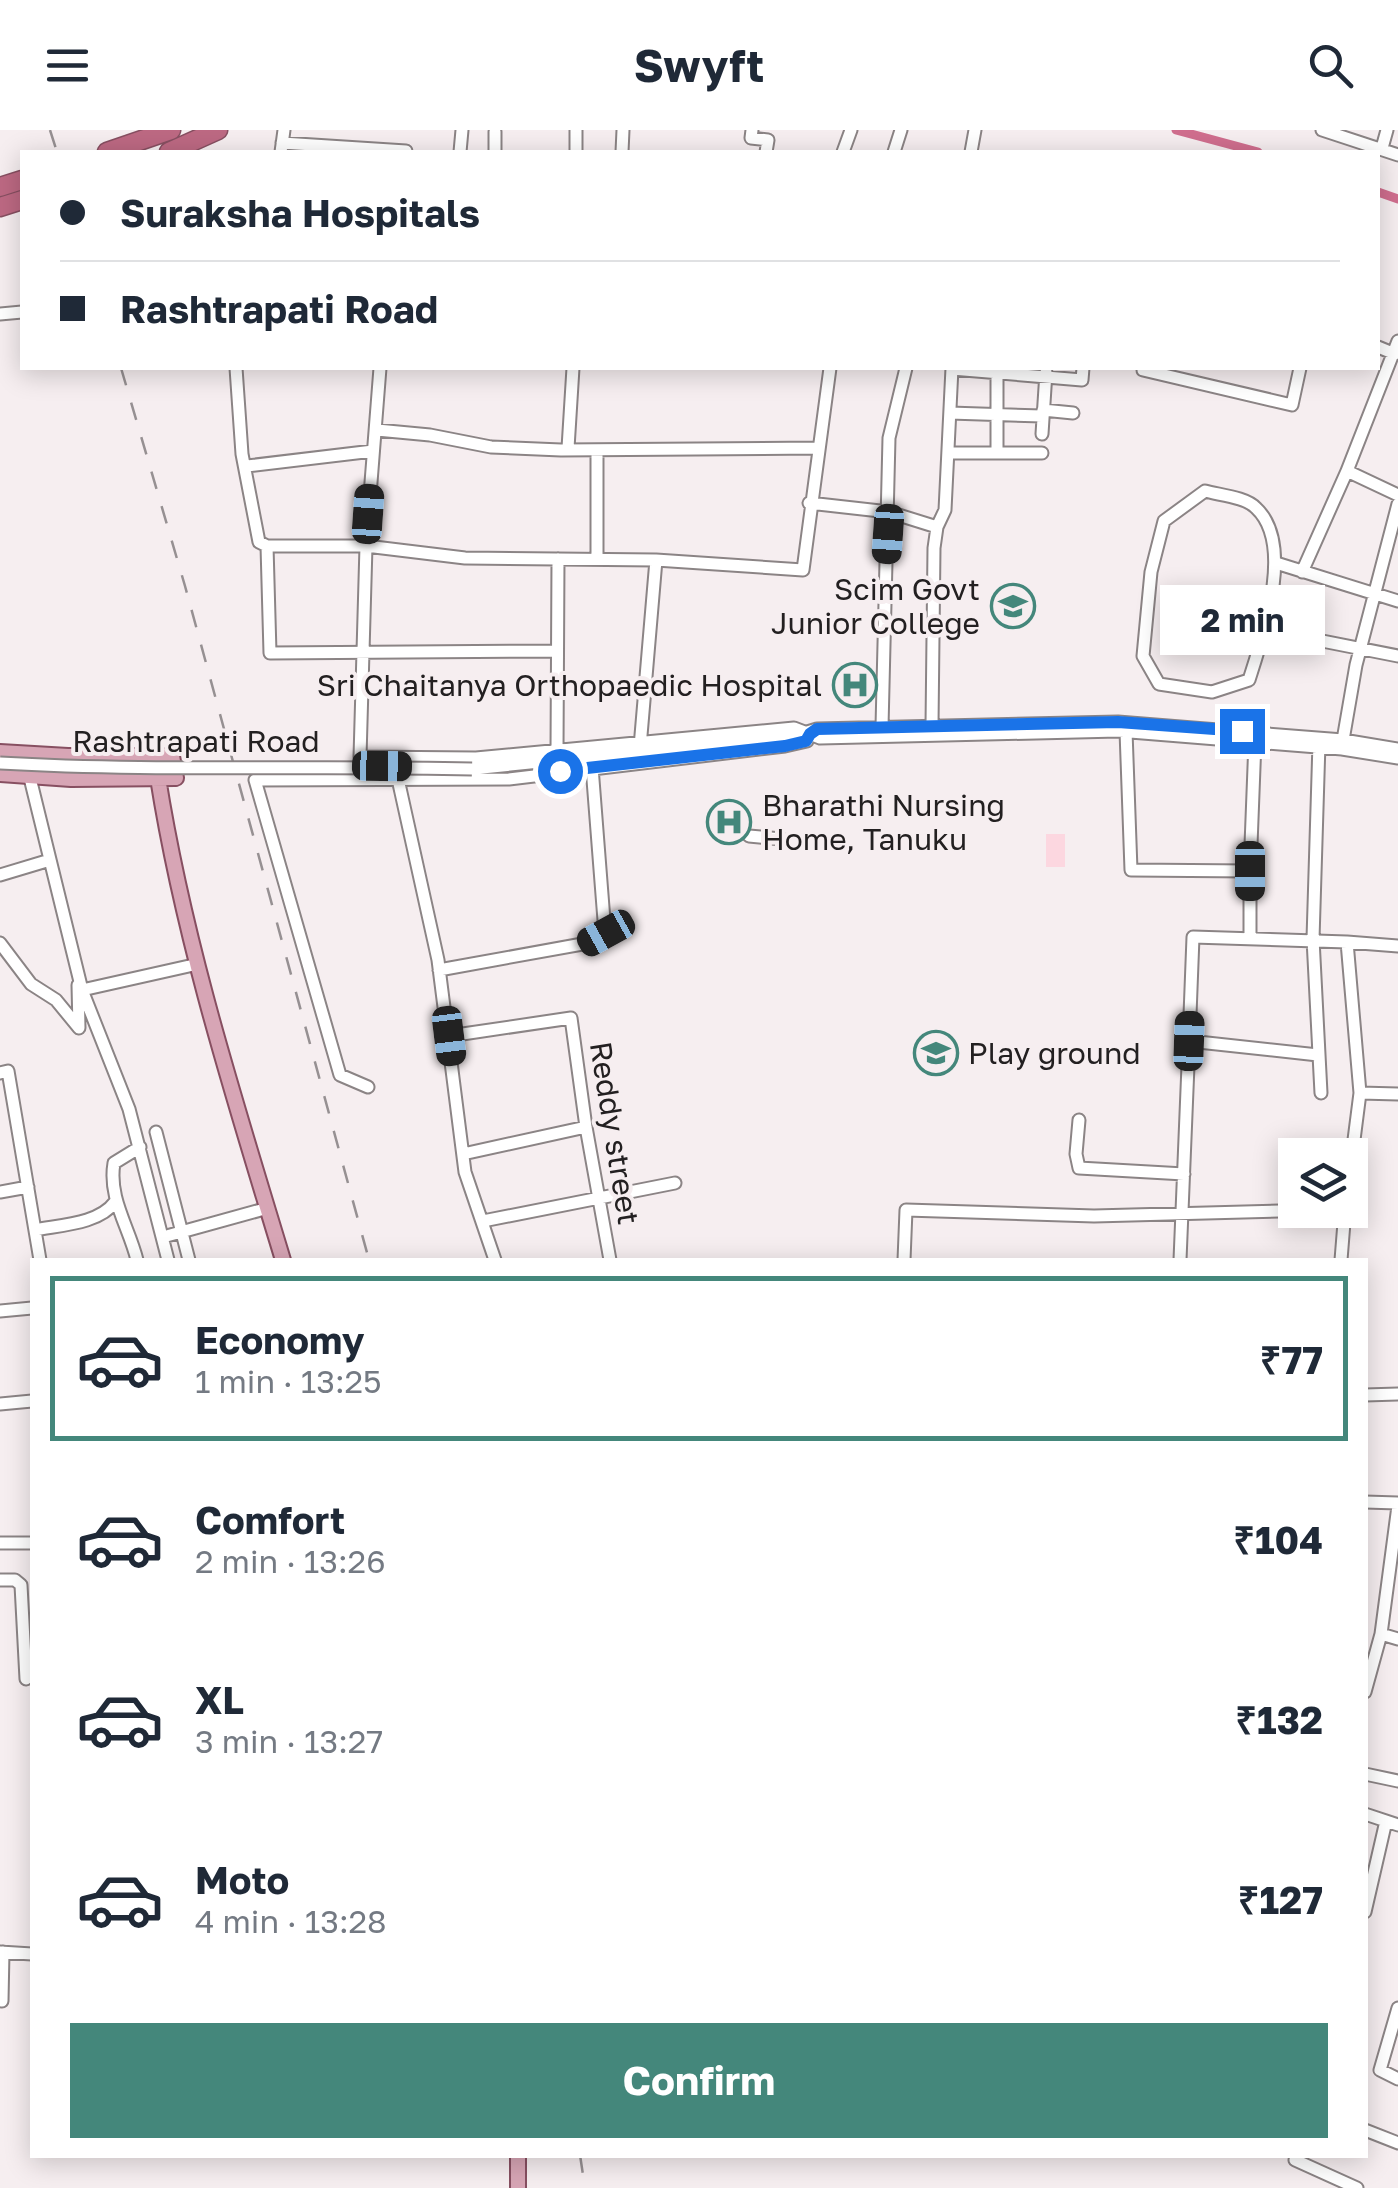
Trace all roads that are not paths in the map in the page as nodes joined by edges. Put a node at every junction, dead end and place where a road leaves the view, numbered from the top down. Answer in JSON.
{"nodes":[{"id":1,"x":171,"y":130,"type":"edge"},
{"id":2,"x":218,"y":130,"type":"edge"},
{"id":3,"x":752,"y":130,"type":"edge"},
{"id":4,"x":1387,"y":130,"type":"edge"},
{"id":5,"x":1330,"y":131,"type":"edge"},
{"id":6,"x":283,"y":142,"type":"edge"},
{"id":7,"x":1382,"y":148,"type":"junction"},
{"id":8,"x":114,"y":150,"type":"edge"},
{"id":9,"x":173,"y":150,"type":"edge"},
{"id":10,"x":341,"y":150,"type":"edge"},
{"id":11,"x":766,"y":150,"type":"edge"},
{"id":12,"x":1398,"y":155,"type":"edge"},
{"id":13,"x":1396,"y":348,"type":"edge"},
{"id":14,"x":236,"y":370,"type":"edge"},
{"id":15,"x":380,"y":370,"type":"edge"},
{"id":16,"x":573,"y":370,"type":"edge"},
{"id":17,"x":830,"y":370,"type":"edge"},
{"id":18,"x":906,"y":370,"type":"edge"},
{"id":19,"x":952,"y":370,"type":"edge"},
{"id":20,"x":997,"y":370,"type":"edge"},
{"id":21,"x":1083,"y":370,"type":"edge"},
{"id":22,"x":1142,"y":370,"type":"edge"},
{"id":23,"x":1300,"y":370,"type":"edge"},
{"id":24,"x":1046,"y":371,"type":"edge"},
{"id":25,"x":950,"y":413,"type":"junction"},
{"id":26,"x":996,"y":413,"type":"junction"},
{"id":27,"x":1043,"y":413,"type":"junction"},
{"id":28,"x":1073,"y":413,"type":"dead end"},
{"id":29,"x":377,"y":430,"type":"junction"},
{"id":30,"x":1042,"y":434,"type":"dead end"},
{"id":31,"x":568,"y":448,"type":"junction"},
{"id":32,"x":818,"y":448,"type":"junction"},
{"id":33,"x":597,"y":450,"type":"junction"},
{"id":34,"x":372,"y":451,"type":"junction"},
{"id":35,"x":1042,"y":452,"type":"dead end"},
{"id":36,"x":950,"y":453,"type":"junction"},
{"id":37,"x":997,"y":453,"type":"junction"},
{"id":38,"x":247,"y":466,"type":"junction"},
{"id":39,"x":1347,"y":471,"type":"junction"},
{"id":40,"x":1398,"y":495,"type":"edge"},
{"id":41,"x":809,"y":503,"type":"junction"},
{"id":42,"x":1398,"y":504,"type":"edge"},
{"id":43,"x":889,"y":512,"type":"junction"},
{"id":44,"x":937,"y":526,"type":"junction"},
{"id":45,"x":267,"y":546,"type":"junction"},
{"id":46,"x":366,"y":546,"type":"junction"},
{"id":47,"x":597,"y":558,"type":"junction"},
{"id":48,"x":558,"y":559,"type":"junction"},
{"id":49,"x":656,"y":560,"type":"junction"},
{"id":50,"x":1276,"y":563,"type":"junction"},
{"id":51,"x":1302,"y":572,"type":"junction"},
{"id":52,"x":1374,"y":595,"type":"junction"},
{"id":53,"x":1398,"y":602,"type":"edge"},
{"id":54,"x":1302,"y":637,"type":"dead end"},
{"id":55,"x":1361,"y":647,"type":"junction"},
{"id":56,"x":556,"y":651,"type":"junction"},
{"id":57,"x":364,"y":652,"type":"junction"},
{"id":58,"x":1398,"y":656,"type":"edge"},
{"id":59,"x":932,"y":725,"type":"junction"},
{"id":60,"x":882,"y":727,"type":"junction"},
{"id":61,"x":1126,"y":732,"type":"junction"},
{"id":62,"x":810,"y":734,"type":"junction"},
{"id":63,"x":1344,"y":740,"type":"junction"},
{"id":64,"x":1255,"y":741,"type":"junction"},
{"id":65,"x":1319,"y":742,"type":"junction"},
{"id":66,"x":640,"y":746,"type":"junction"},
{"id":67,"x":1398,"y":749,"type":"edge"},
{"id":68,"x":0,"y":752,"type":"edge"},
{"id":69,"x":559,"y":754,"type":"junction"},
{"id":70,"x":68,"y":756,"type":"junction"},
{"id":71,"x":1398,"y":758,"type":"edge"},
{"id":72,"x":0,"y":762,"type":"edge"},
{"id":73,"x":592,"y":767,"type":"junction"},
{"id":74,"x":0,"y":774,"type":"edge"},
{"id":75,"x":30,"y":778,"type":"junction"},
{"id":76,"x":158,"y":778,"type":"junction"},
{"id":77,"x":71,"y":779,"type":"junction"},
{"id":78,"x":398,"y":779,"type":"junction"},
{"id":79,"x":750,"y":836,"type":"dead end"},
{"id":80,"x":782,"y":839,"type":"dead end"},
{"id":81,"x":50,"y":860,"type":"junction"},
{"id":82,"x":1250,"y":871,"type":"junction"},
{"id":83,"x":0,"y":874,"type":"edge"},
{"id":84,"x":1250,"y":937,"type":"junction"},
{"id":85,"x":1313,"y":939,"type":"junction"},
{"id":86,"x":1347,"y":942,"type":"junction"},
{"id":87,"x":0,"y":943,"type":"edge"},
{"id":88,"x":1398,"y":946,"type":"edge"},
{"id":89,"x":198,"y":964,"type":"junction"},
{"id":90,"x":439,"y":970,"type":"junction"},
{"id":91,"x":78,"y":972,"type":"junction"},
{"id":92,"x":82,"y":990,"type":"junction"},
{"id":93,"x":449,"y":1036,"type":"junction"},
{"id":94,"x":1189,"y":1041,"type":"junction"},
{"id":95,"x":1318,"y":1055,"type":"junction"},
{"id":96,"x":0,"y":1073,"type":"edge"},
{"id":97,"x":368,"y":1088,"type":"dead end"},
{"id":98,"x":1321,"y":1093,"type":"dead end"},
{"id":99,"x":1360,"y":1094,"type":"junction"},
{"id":100,"x":1398,"y":1094,"type":"edge"},
{"id":101,"x":1080,"y":1120,"type":"dead end"},
{"id":102,"x":586,"y":1127,"type":"junction"},
{"id":103,"x":156,"y":1132,"type":"dead end"},
{"id":104,"x":1354,"y":1138,"type":"edge"},
{"id":105,"x":140,"y":1147,"type":"junction"},
{"id":106,"x":463,"y":1154,"type":"junction"},
{"id":107,"x":1184,"y":1174,"type":"junction"},
{"id":108,"x":675,"y":1183,"type":"dead end"},
{"id":109,"x":28,"y":1187,"type":"junction"},
{"id":110,"x":0,"y":1192,"type":"edge"},
{"id":111,"x":599,"y":1198,"type":"junction"},
{"id":112,"x":115,"y":1202,"type":"junction"},
{"id":113,"x":268,"y":1208,"type":"junction"},
{"id":114,"x":1278,"y":1211,"type":"edge"},
{"id":115,"x":1181,"y":1215,"type":"junction"},
{"id":116,"x":483,"y":1222,"type":"junction"},
{"id":117,"x":1344,"y":1228,"type":"edge"},
{"id":118,"x":35,"y":1230,"type":"junction"},
{"id":119,"x":180,"y":1232,"type":"junction"},
{"id":120,"x":162,"y":1236,"type":"junction"},
{"id":121,"x":40,"y":1258,"type":"edge"},
{"id":122,"x":136,"y":1258,"type":"edge"},
{"id":123,"x":168,"y":1258,"type":"edge"},
{"id":124,"x":188,"y":1258,"type":"edge"},
{"id":125,"x":282,"y":1258,"type":"edge"},
{"id":126,"x":495,"y":1258,"type":"edge"},
{"id":127,"x":610,"y":1258,"type":"edge"},
{"id":128,"x":904,"y":1258,"type":"edge"},
{"id":129,"x":1180,"y":1258,"type":"edge"},
{"id":130,"x":1341,"y":1258,"type":"edge"},
{"id":131,"x":30,"y":1308,"type":"edge"},
{"id":132,"x":0,"y":1310,"type":"edge"},
{"id":133,"x":1398,"y":1394,"type":"edge"},
{"id":134,"x":1368,"y":1395,"type":"edge"},
{"id":135,"x":30,"y":1400,"type":"edge"},
{"id":136,"x":0,"y":1404,"type":"edge"},
{"id":137,"x":1368,"y":1502,"type":"edge"},
{"id":138,"x":1398,"y":1505,"type":"edge"},
{"id":139,"x":30,"y":1543,"type":"edge"},
{"id":140,"x":0,"y":1544,"type":"edge"},
{"id":141,"x":0,"y":1580,"type":"edge"},
{"id":142,"x":1380,"y":1634,"type":"junction"},
{"id":143,"x":1398,"y":1638,"type":"edge"},
{"id":144,"x":26,"y":1679,"type":"dead end"},
{"id":145,"x":1368,"y":1680,"type":"edge"},
{"id":146,"x":1368,"y":1775,"type":"edge"},
{"id":147,"x":1398,"y":1781,"type":"edge"},
{"id":148,"x":1368,"y":1815,"type":"edge"},
{"id":149,"x":1392,"y":1823,"type":"edge"},
{"id":150,"x":1368,"y":1902,"type":"edge"},
{"id":151,"x":2,"y":1952,"type":"edge"},
{"id":152,"x":30,"y":1954,"type":"edge"},
{"id":153,"x":2,"y":2001,"type":"edge"},
{"id":154,"x":1398,"y":2008,"type":"edge"},
{"id":155,"x":1368,"y":2066,"type":"edge"},
{"id":156,"x":1380,"y":2070,"type":"junction"},
{"id":157,"x":1398,"y":2079,"type":"edge"},
{"id":158,"x":1368,"y":2131,"type":"edge"},
{"id":159,"x":1398,"y":2143,"type":"edge"},
{"id":160,"x":518,"y":2158,"type":"edge"},
{"id":161,"x":1295,"y":2160,"type":"dead end"},
{"id":162,"x":518,"y":2188,"type":"edge"},
{"id":163,"x":1357,"y":2188,"type":"edge"}],
"edges":[{"from":1,"to":8,"type":"highway"},
{"from":2,"to":9,"type":"highway"},
{"from":3,"to":11,"type":"street"},
{"from":4,"to":7,"type":"street"},
{"from":5,"to":7,"type":"street"},
{"from":6,"to":10,"type":"street"},
{"from":7,"to":12,"type":"street"},
{"from":13,"to":39,"type":"street"},
{"from":14,"to":38,"type":"street"},
{"from":15,"to":29,"type":"street"},
{"from":16,"to":31,"type":"street"},
{"from":17,"to":32,"type":"street"},
{"from":18,"to":43,"type":"street"},
{"from":19,"to":25,"type":"street"},
{"from":20,"to":24,"type":"street"},
{"from":20,"to":26,"type":"street"},
{"from":21,"to":24,"type":"street"},
{"from":22,"to":23,"type":"street"},
{"from":24,"to":27,"type":"street"},
{"from":25,"to":26,"type":"street"},
{"from":25,"to":36,"type":"street"},
{"from":26,"to":27,"type":"street"},
{"from":26,"to":37,"type":"street"},
{"from":27,"to":28,"type":"street"},
{"from":27,"to":30,"type":"street"},
{"from":29,"to":31,"type":"street"},
{"from":29,"to":34,"type":"street"},
{"from":31,"to":33,"type":"street"},
{"from":32,"to":33,"type":"street"},
{"from":32,"to":41,"type":"street"},
{"from":33,"to":47,"type":"street"},
{"from":34,"to":38,"type":"street"},
{"from":34,"to":46,"type":"street"},
{"from":35,"to":37,"type":"street"},
{"from":36,"to":37,"type":"street"},
{"from":36,"to":44,"type":"street"},
{"from":38,"to":45,"type":"street"},
{"from":39,"to":40,"type":"street"},
{"from":39,"to":51,"type":"street"},
{"from":41,"to":43,"type":"street"},
{"from":41,"to":49,"type":"street"},
{"from":42,"to":52,"type":"street"},
{"from":43,"to":44,"type":"street"},
{"from":43,"to":60,"type":"street"},
{"from":44,"to":59,"type":"street"},
{"from":45,"to":46,"type":"street"},
{"from":45,"to":57,"type":"street"},
{"from":46,"to":48,"type":"street"},
{"from":46,"to":57,"type":"street"},
{"from":47,"to":48,"type":"street"},
{"from":47,"to":49,"type":"street"},
{"from":48,"to":56,"type":"street"},
{"from":49,"to":66,"type":"street"},
{"from":50,"to":50,"type":"street"},
{"from":50,"to":51,"type":"street"},
{"from":51,"to":52,"type":"street"},
{"from":52,"to":53,"type":"street"},
{"from":52,"to":55,"type":"street"},
{"from":54,"to":55,"type":"street"},
{"from":55,"to":58,"type":"street"},
{"from":55,"to":63,"type":"street"},
{"from":56,"to":57,"type":"street"},
{"from":56,"to":69,"type":"street"},
{"from":57,"to":69,"type":"street"},
{"from":59,"to":60,"type":"street"},
{"from":59,"to":65,"type":"street"},
{"from":60,"to":62,"type":"street"},
{"from":61,"to":62,"type":"street"},
{"from":61,"to":64,"type":"street"},
{"from":61,"to":82,"type":"street"},
{"from":62,"to":66,"type":"street"},
{"from":62,"to":73,"type":"street"},
{"from":63,"to":65,"type":"street"},
{"from":63,"to":67,"type":"street"},
{"from":64,"to":65,"type":"street"},
{"from":64,"to":82,"type":"street"},
{"from":65,"to":71,"type":"street"},
{"from":65,"to":85,"type":"street"},
{"from":66,"to":69,"type":"street"},
{"from":68,"to":70,"type":"main road"},
{"from":69,"to":72,"type":"street","name":"Rashtrapati Road","bridge":true},
{"from":70,"to":76,"type":"main road"},
{"from":70,"to":77,"type":"street"},
{"from":73,"to":78,"type":"street"},
{"from":73,"to":90,"type":"street"},
{"from":74,"to":75,"type":"main road"},
{"from":75,"to":77,"type":"main road"},
{"from":75,"to":81,"type":"street"},
{"from":76,"to":77,"type":"main road"},
{"from":76,"to":89,"type":"main road"},
{"from":78,"to":90,"type":"street"},
{"from":78,"to":97,"type":"street"},
{"from":79,"to":80,"type":"street"},
{"from":81,"to":83,"type":"street"},
{"from":81,"to":91,"type":"street"},
{"from":82,"to":84,"type":"street"},
{"from":84,"to":85,"type":"street"},
{"from":84,"to":94,"type":"street"},
{"from":85,"to":86,"type":"street"},
{"from":85,"to":95,"type":"street"},
{"from":86,"to":88,"type":"street"},
{"from":86,"to":99,"type":"street"},
{"from":87,"to":91,"type":"street"},
{"from":89,"to":92,"type":"street"},
{"from":89,"to":113,"type":"main road"},
{"from":90,"to":93,"type":"street"},
{"from":91,"to":92,"type":"street"},
{"from":92,"to":105,"type":"street"},
{"from":93,"to":102,"type":"street","name":"Reddy street"},
{"from":93,"to":106,"type":"street"},
{"from":94,"to":95,"type":"street"},
{"from":94,"to":107,"type":"street"},
{"from":95,"to":98,"type":"street"},
{"from":96,"to":109,"type":"street"},
{"from":99,"to":100,"type":"street"},
{"from":99,"to":104,"type":"street"},
{"from":101,"to":107,"type":"street"},
{"from":102,"to":106,"type":"street"},
{"from":102,"to":111,"type":"street","name":"Reddy street"},
{"from":103,"to":119,"type":"street"},
{"from":105,"to":112,"type":"street"},
{"from":105,"to":120,"type":"street"},
{"from":106,"to":116,"type":"street"},
{"from":107,"to":115,"type":"street"},
{"from":108,"to":111,"type":"street"},
{"from":109,"to":110,"type":"street"},
{"from":109,"to":118,"type":"street"},
{"from":111,"to":116,"type":"street"},
{"from":111,"to":127,"type":"street","name":"Reddy street"},
{"from":112,"to":118,"type":"street"},
{"from":112,"to":122,"type":"street"},
{"from":113,"to":119,"type":"street"},
{"from":113,"to":125,"type":"main road"},
{"from":114,"to":115,"type":"street"},
{"from":115,"to":128,"type":"street"},
{"from":115,"to":129,"type":"street"},
{"from":116,"to":126,"type":"street"},
{"from":117,"to":130,"type":"street"},
{"from":118,"to":121,"type":"street"},
{"from":119,"to":120,"type":"street"},
{"from":119,"to":124,"type":"street"},
{"from":120,"to":123,"type":"street"},
{"from":131,"to":132,"type":"street"},
{"from":133,"to":134,"type":"street"},
{"from":135,"to":136,"type":"street"},
{"from":137,"to":138,"type":"street"},
{"from":138,"to":142,"type":"street"},
{"from":139,"to":140,"type":"street"},
{"from":141,"to":144,"type":"street"},
{"from":142,"to":143,"type":"street"},
{"from":142,"to":145,"type":"street"},
{"from":146,"to":147,"type":"street"},
{"from":148,"to":149,"type":"street"},
{"from":149,"to":150,"type":"street"},
{"from":151,"to":152,"type":"street"},
{"from":151,"to":153,"type":"street"},
{"from":154,"to":156,"type":"street"},
{"from":155,"to":156,"type":"street"},
{"from":156,"to":157,"type":"street"},
{"from":158,"to":159,"type":"street"},
{"from":160,"to":162,"type":"main road"},
{"from":161,"to":163,"type":"street"}]}
